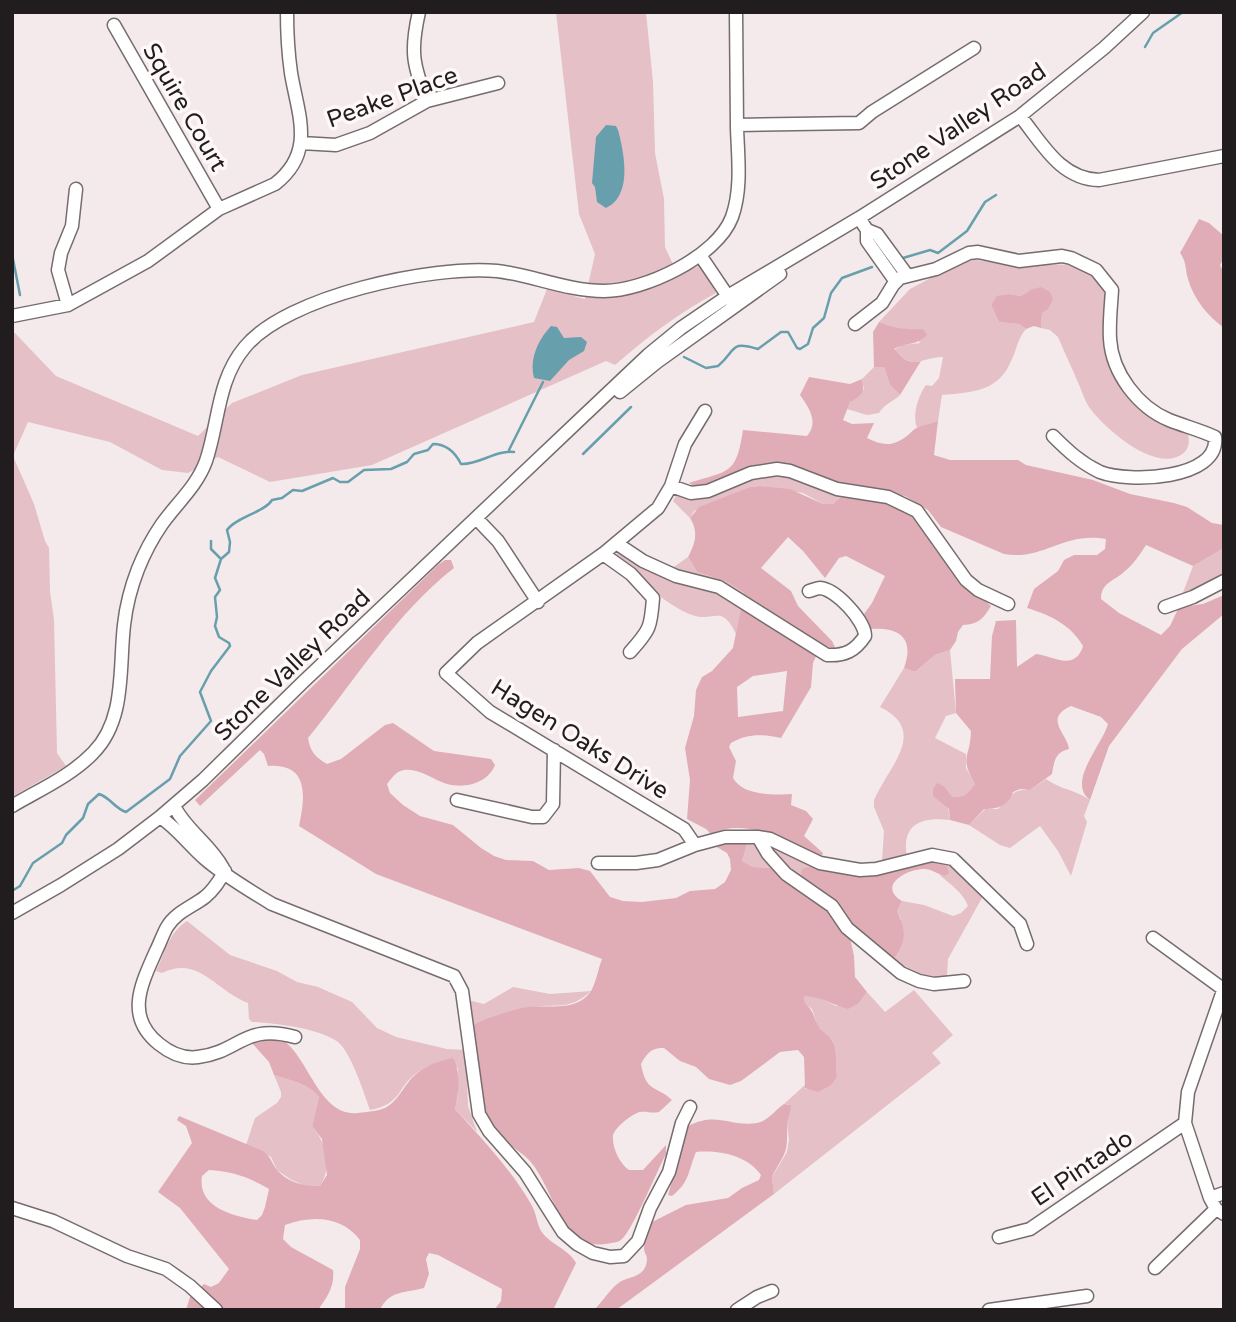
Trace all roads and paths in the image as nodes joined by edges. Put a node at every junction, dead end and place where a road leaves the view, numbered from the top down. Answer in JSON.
{"nodes":[{"id":1,"x":287,"y":12,"type":"edge"},
{"id":2,"x":419,"y":12,"type":"edge"},
{"id":3,"x":736,"y":12,"type":"edge"},
{"id":4,"x":1143,"y":12,"type":"edge"},
{"id":5,"x":114,"y":25,"type":"dead end"},
{"id":6,"x":974,"y":48,"type":"dead end"},
{"id":7,"x":498,"y":83,"type":"dead end"},
{"id":8,"x":427,"y":101,"type":"junction"},
{"id":9,"x":1020,"y":116,"type":"junction"},
{"id":10,"x":737,"y":125,"type":"junction"},
{"id":11,"x":301,"y":143,"type":"junction"},
{"id":12,"x":1224,"y":156,"type":"edge"},
{"id":13,"x":76,"y":189,"type":"dead end"},
{"id":14,"x":219,"y":209,"type":"junction"},
{"id":15,"x":859,"y":218,"type":"junction"},
{"id":16,"x":701,"y":255,"type":"junction"},
{"id":17,"x":901,"y":278,"type":"junction"},
{"id":18,"x":731,"y":301,"type":"junction"},
{"id":19,"x":68,"y":304,"type":"junction"},
{"id":20,"x":12,"y":316,"type":"edge"},
{"id":21,"x":855,"y":324,"type":"dead end"},
{"id":22,"x":705,"y":411,"type":"dead end"},
{"id":23,"x":1054,"y":436,"type":"dead end"},
{"id":24,"x":1212,"y":455,"type":"junction"},
{"id":25,"x":1224,"y":462,"type":"edge"},
{"id":26,"x":671,"y":486,"type":"junction"},
{"id":27,"x":476,"y":518,"type":"junction"},
{"id":28,"x":616,"y":543,"type":"junction"},
{"id":29,"x":603,"y":554,"type":"junction"},
{"id":30,"x":1224,"y":581,"type":"edge"},
{"id":31,"x":809,"y":591,"type":"dead end"},
{"id":32,"x":538,"y":602,"type":"junction"},
{"id":33,"x":1008,"y":604,"type":"dead end"},
{"id":34,"x":1165,"y":607,"type":"dead end"},
{"id":35,"x":631,"y":652,"type":"dead end"},
{"id":36,"x":554,"y":750,"type":"junction"},
{"id":37,"x":457,"y":800,"type":"dead end"},
{"id":38,"x":12,"y":806,"type":"edge"},
{"id":39,"x":174,"y":806,"type":"junction"},
{"id":40,"x":160,"y":817,"type":"junction"},
{"id":41,"x":758,"y":837,"type":"junction"},
{"id":42,"x":695,"y":845,"type":"junction"},
{"id":43,"x":598,"y":863,"type":"dead end"},
{"id":44,"x":225,"y":872,"type":"junction"},
{"id":45,"x":12,"y":913,"type":"edge"},
{"id":46,"x":1153,"y":938,"type":"dead end"},
{"id":47,"x":1027,"y":944,"type":"dead end"},
{"id":48,"x":964,"y":981,"type":"dead end"},
{"id":49,"x":1224,"y":989,"type":"edge"},
{"id":50,"x":295,"y":1037,"type":"dead end"},
{"id":51,"x":690,"y":1107,"type":"dead end"},
{"id":52,"x":1185,"y":1123,"type":"junction"},
{"id":53,"x":1224,"y":1193,"type":"edge"},
{"id":54,"x":1217,"y":1207,"type":"edge"},
{"id":55,"x":12,"y":1208,"type":"edge"},
{"id":56,"x":999,"y":1237,"type":"dead end"},
{"id":57,"x":1155,"y":1268,"type":"dead end"},
{"id":58,"x":772,"y":1291,"type":"dead end"},
{"id":59,"x":1087,"y":1296,"type":"dead end"},
{"id":60,"x":216,"y":1310,"type":"edge"},
{"id":61,"x":737,"y":1310,"type":"edge"},
{"id":62,"x":989,"y":1310,"type":"edge"}],
"edges":[{"from":1,"to":11,"type":"street"},
{"from":2,"to":8,"type":"street"},
{"from":3,"to":10,"type":"street"},
{"from":4,"to":9,"type":"street","name":"Stone Valley Road"},
{"from":5,"to":14,"type":"street","name":"Squire Court"},
{"from":6,"to":10,"type":"street"},
{"from":7,"to":8,"type":"street","name":"Peake Place"},
{"from":8,"to":11,"type":"street","name":"Peake Place"},
{"from":9,"to":12,"type":"street"},
{"from":9,"to":15,"type":"street","name":"Stone Valley Road"},
{"from":10,"to":16,"type":"street"},
{"from":11,"to":14,"type":"street"},
{"from":13,"to":19,"type":"street"},
{"from":14,"to":19,"type":"street"},
{"from":15,"to":17,"type":"street"},
{"from":15,"to":18,"type":"street","name":"Stone Valley Road"},
{"from":16,"to":18,"type":"street"},
{"from":16,"to":38,"type":"street"},
{"from":17,"to":21,"type":"street"},
{"from":17,"to":24,"type":"street"},
{"from":18,"to":27,"type":"street","name":"Stone Valley Road"},
{"from":19,"to":20,"type":"street"},
{"from":22,"to":26,"type":"street","name":"Hagen Oaks Drive"},
{"from":23,"to":24,"type":"street"},
{"from":24,"to":25,"type":"street"},
{"from":26,"to":28,"type":"street","name":"Hagen Oaks Drive"},
{"from":26,"to":33,"type":"street"},
{"from":27,"to":32,"type":"street"},
{"from":27,"to":39,"type":"street","name":"Stone Valley Road"},
{"from":28,"to":29,"type":"street","name":"Hagen Oaks Drive"},
{"from":28,"to":31,"type":"street"},
{"from":29,"to":32,"type":"street","name":"Hagen Oaks Drive"},
{"from":29,"to":35,"type":"street"},
{"from":30,"to":34,"type":"street"},
{"from":32,"to":36,"type":"street","name":"Hagen Oaks Drive"},
{"from":36,"to":37,"type":"street"},
{"from":36,"to":42,"type":"street","name":"Hagen Oaks Drive"},
{"from":39,"to":40,"type":"street","name":"Stone Valley Road"},
{"from":39,"to":44,"type":"street"},
{"from":40,"to":44,"type":"street"},
{"from":40,"to":45,"type":"street","name":"Stone Valley Road"},
{"from":41,"to":42,"type":"street"},
{"from":41,"to":47,"type":"street"},
{"from":41,"to":48,"type":"street"},
{"from":42,"to":43,"type":"street"},
{"from":44,"to":50,"type":"street"},
{"from":44,"to":51,"type":"street"},
{"from":46,"to":49,"type":"street"},
{"from":49,"to":52,"type":"street"},
{"from":52,"to":54,"type":"street"},
{"from":52,"to":56,"type":"street","name":"El Pintado"},
{"from":53,"to":54,"type":"street"},
{"from":54,"to":57,"type":"street"},
{"from":55,"to":60,"type":"street"},
{"from":58,"to":61,"type":"street"},
{"from":59,"to":62,"type":"street"}]}
